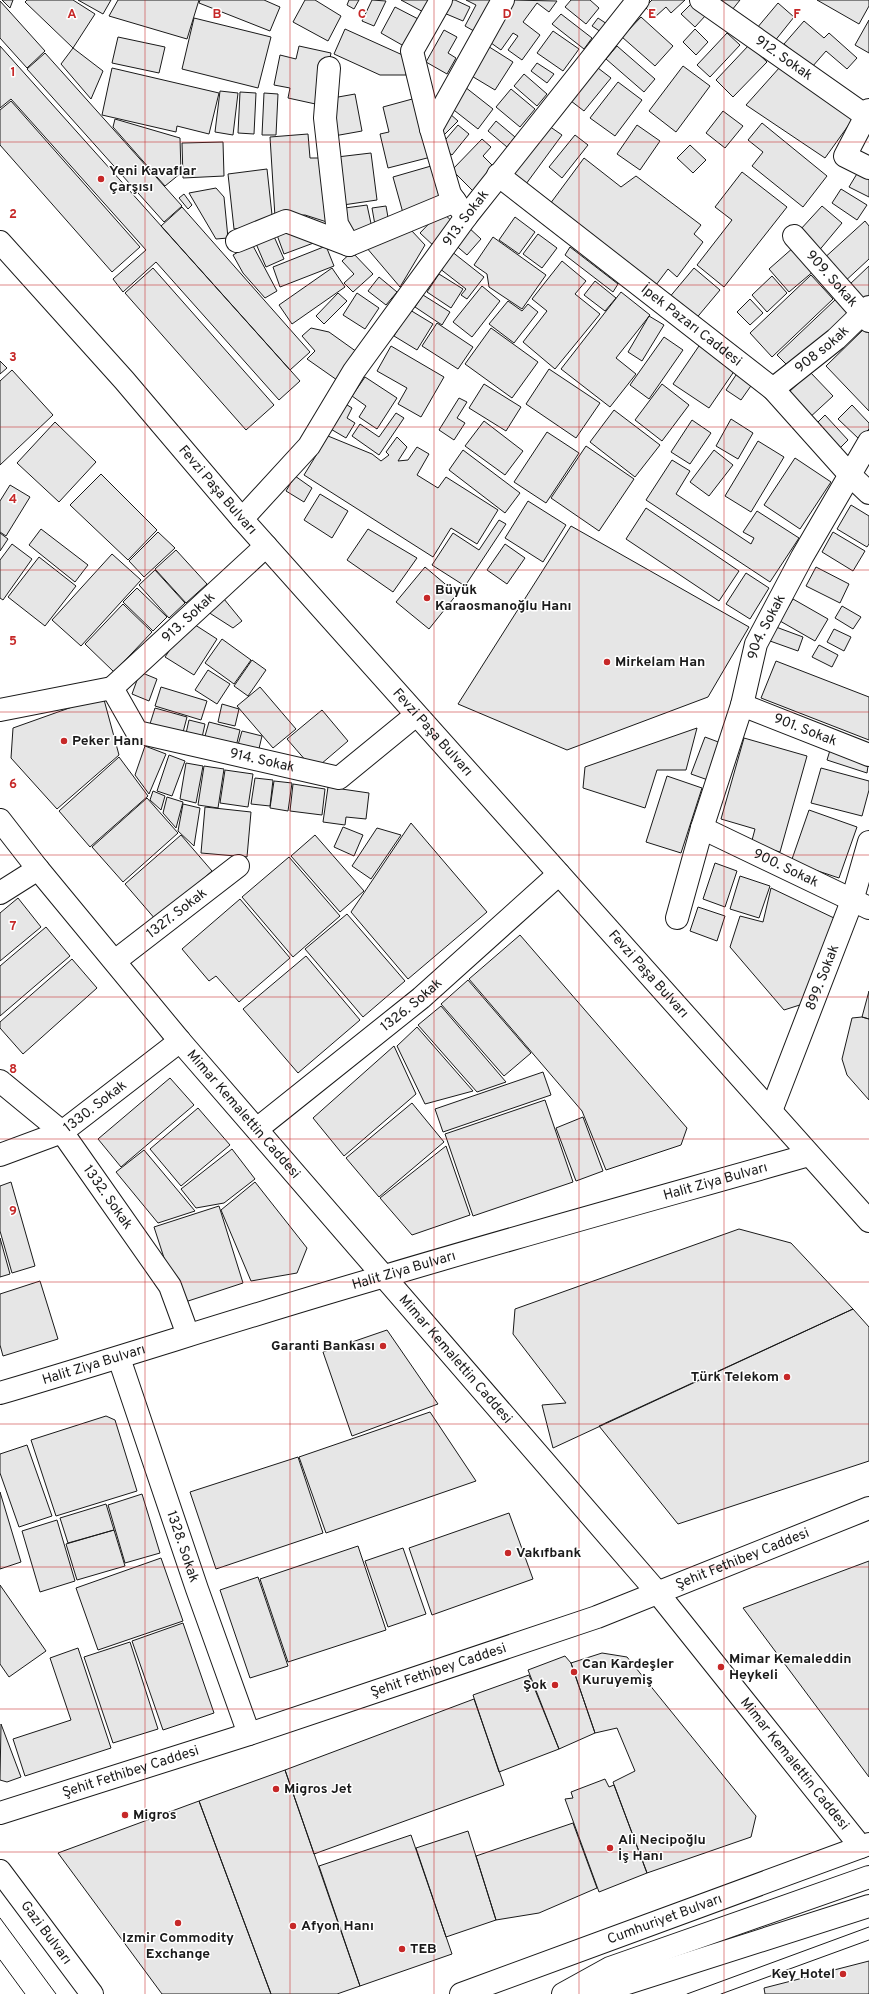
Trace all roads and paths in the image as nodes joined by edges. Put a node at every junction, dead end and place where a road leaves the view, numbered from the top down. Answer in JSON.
{"nodes":[{"id":1,"x":441,"y":0,"type":"edge"},
{"id":2,"x":503,"y":0,"type":"edge"},
{"id":3,"x":638,"y":0,"type":"edge"},
{"id":4,"x":701,"y":0,"type":"edge"},
{"id":5,"x":329,"y":68,"type":"dead end"},
{"id":6,"x":867,"y":113,"type":"edge"},
{"id":7,"x":431,"y":129,"type":"junction"},
{"id":8,"x":869,"y":168,"type":"edge"},
{"id":9,"x":498,"y":175,"type":"junction"},
{"id":10,"x":460,"y":209,"type":"junction"},
{"id":11,"x":794,"y":236,"type":"dead end"},
{"id":12,"x":237,"y":241,"type":"dead end"},
{"id":13,"x":0,"y":242,"type":"edge"},
{"id":14,"x":349,"y":245,"type":"junction"},
{"id":15,"x":867,"y":314,"type":"edge"},
{"id":16,"x":773,"y":389,"type":"junction"},
{"id":17,"x":869,"y":442,"type":"edge"},
{"id":18,"x":850,"y":475,"type":"junction"},
{"id":19,"x":869,"y":492,"type":"edge"},
{"id":20,"x":242,"y":519,"type":"junction"},
{"id":21,"x":266,"y":546,"type":"junction"},
{"id":22,"x":112,"y":688,"type":"junction"},
{"id":23,"x":742,"y":705,"type":"junction"},
{"id":24,"x":0,"y":710,"type":"edge"},
{"id":25,"x":416,"y":715,"type":"junction"},
{"id":26,"x":869,"y":754,"type":"edge"},
{"id":27,"x":0,"y":820,"type":"edge"},
{"id":28,"x":702,"y":828,"type":"junction"},
{"id":29,"x":869,"y":842,"type":"edge"},
{"id":30,"x":238,"y":866,"type":"dead end"},
{"id":31,"x":38,"y":869,"type":"junction"},
{"id":32,"x":559,"y":874,"type":"junction"},
{"id":33,"x":0,"y":893,"type":"edge"},
{"id":34,"x":861,"y":904,"type":"edge"},
{"id":35,"x":677,"y":918,"type":"dead end"},
{"id":36,"x":115,"y":961,"type":"junction"},
{"id":37,"x":180,"y":1040,"type":"junction"},
{"id":38,"x":0,"y":1081,"type":"edge"},
{"id":39,"x":771,"y":1112,"type":"junction"},
{"id":40,"x":258,"y":1129,"type":"junction"},
{"id":41,"x":62,"y":1132,"type":"junction"},
{"id":42,"x":0,"y":1155,"type":"edge"},
{"id":43,"x":809,"y":1155,"type":"junction"},
{"id":44,"x":869,"y":1221,"type":"edge"},
{"id":45,"x":385,"y":1276,"type":"junction"},
{"id":46,"x":188,"y":1335,"type":"junction"},
{"id":47,"x":119,"y":1358,"type":"junction"},
{"id":48,"x":0,"y":1393,"type":"edge"},
{"id":49,"x":869,"y":1508,"type":"edge"},
{"id":50,"x":656,"y":1592,"type":"junction"},
{"id":51,"x":249,"y":1734,"type":"junction"},
{"id":52,"x":0,"y":1813,"type":"edge"},
{"id":53,"x":865,"y":1846,"type":"edge"},
{"id":54,"x":0,"y":1871,"type":"edge"},
{"id":55,"x":869,"y":1877,"type":"edge"},
{"id":56,"x":869,"y":1906,"type":"edge"},
{"id":57,"x":92,"y":1994,"type":"edge"},
{"id":58,"x":461,"y":1994,"type":"edge"},
{"id":59,"x":563,"y":1994,"type":"edge"},
{"id":60,"x":593,"y":1994,"type":"edge"}],
"edges":[{"from":1,"to":7,"type":"street"},
{"from":2,"to":7,"type":"street"},
{"from":3,"to":9,"type":"street","name":"913. Sokak"},
{"from":4,"to":6,"type":"street","name":"912. Sokak"},
{"from":5,"to":14,"type":"street"},
{"from":6,"to":8,"type":"street"},
{"from":7,"to":10,"type":"street"},
{"from":9,"to":10,"type":"street","name":"913. Sokak"},
{"from":9,"to":16,"type":"street","name":"İpek Pazarı Caddesi"},
{"from":10,"to":14,"type":"street"},
{"from":10,"to":20,"type":"street","name":"913. Sokak"},
{"from":11,"to":15,"type":"street","name":"909. Sokak"},
{"from":12,"to":14,"type":"street"},
{"from":13,"to":20,"type":"street","name":"Fevzi Paşa Bulvarı"},
{"from":15,"to":16,"type":"street","name":"908 sokak"},
{"from":16,"to":18,"type":"street","name":"İpek Pazarı Caddesi"},
{"from":17,"to":18,"type":"street","name":"904. Sokak"},
{"from":18,"to":19,"type":"street","name":"İpek Pazarı Caddesi"},
{"from":18,"to":23,"type":"street","name":"904. Sokak"},
{"from":20,"to":21,"type":"street","name":"Fevzi Paşa Bulvarı"},
{"from":21,"to":22,"type":"street","name":"913. Sokak"},
{"from":21,"to":25,"type":"street","name":"Fevzi Paşa Bulvarı"},
{"from":22,"to":24,"type":"street"},
{"from":22,"to":25,"type":"street","name":"914. Sokak"},
{"from":23,"to":26,"type":"street","name":"901. Sokak"},
{"from":23,"to":28,"type":"street","name":"904. Sokak"},
{"from":25,"to":32,"type":"street","name":"Fevzi Paşa Bulvarı"},
{"from":27,"to":31,"type":"street","name":"Mimar Kemalettin Caddesi"},
{"from":28,"to":34,"type":"street","name":"900. Sokak"},
{"from":28,"to":35,"type":"street","name":"904. Sokak"},
{"from":29,"to":34,"type":"street","name":"899. Sokak"},
{"from":30,"to":36,"type":"street","name":"1327. Sokak"},
{"from":31,"to":33,"type":"street"},
{"from":31,"to":36,"type":"street","name":"Mimar Kemalettin Caddesi"},
{"from":32,"to":39,"type":"street","name":"Fevzi Paşa Bulvarı"},
{"from":32,"to":40,"type":"street","name":"1326. Sokak"},
{"from":34,"to":39,"type":"street","name":"899. Sokak"},
{"from":36,"to":37,"type":"street","name":"Mimar Kemalettin Caddesi"},
{"from":37,"to":40,"type":"street","name":"Mimar Kemalettin Caddesi"},
{"from":37,"to":41,"type":"street","name":"1330. Sokak"},
{"from":38,"to":41,"type":"street","name":"1332. Sokak"},
{"from":39,"to":43,"type":"street","name":"Fevzi Paşa Bulvarı"},
{"from":40,"to":45,"type":"street","name":"Mimar Kemalettin Caddesi"},
{"from":41,"to":42,"type":"street","name":"1330. Sokak"},
{"from":41,"to":46,"type":"street","name":"1332. Sokak"},
{"from":43,"to":44,"type":"street","name":"Fevzi Paşa Bulvarı"},
{"from":43,"to":45,"type":"street","name":"Halit Ziya Bulvarı"},
{"from":45,"to":46,"type":"street","name":"Halit Ziya Bulvarı"},
{"from":45,"to":50,"type":"street","name":"Mimar Kemalettin Caddesi"},
{"from":46,"to":47,"type":"street","name":"Halit Ziya Bulvarı"},
{"from":47,"to":48,"type":"street","name":"Halit Ziya Bulvarı"},
{"from":47,"to":51,"type":"street","name":"1328. Sokak"},
{"from":49,"to":50,"type":"street","name":"Şehit Fethibey Caddesi"},
{"from":50,"to":51,"type":"street","name":"Şehit Fethibey Caddesi"},
{"from":50,"to":53,"type":"street","name":"Mimar Kemalettin Caddesi"},
{"from":51,"to":52,"type":"street","name":"Şehit Fethibey Caddesi"},
{"from":53,"to":58,"type":"street","name":"Cumhuriyet Bulvarı"},
{"from":54,"to":57,"type":"street","name":"Gazi Bulvarı"},
{"from":55,"to":59,"type":"street","name":"Cumhuriyet Bulvarı"},
{"from":56,"to":60,"type":"street"}]}
